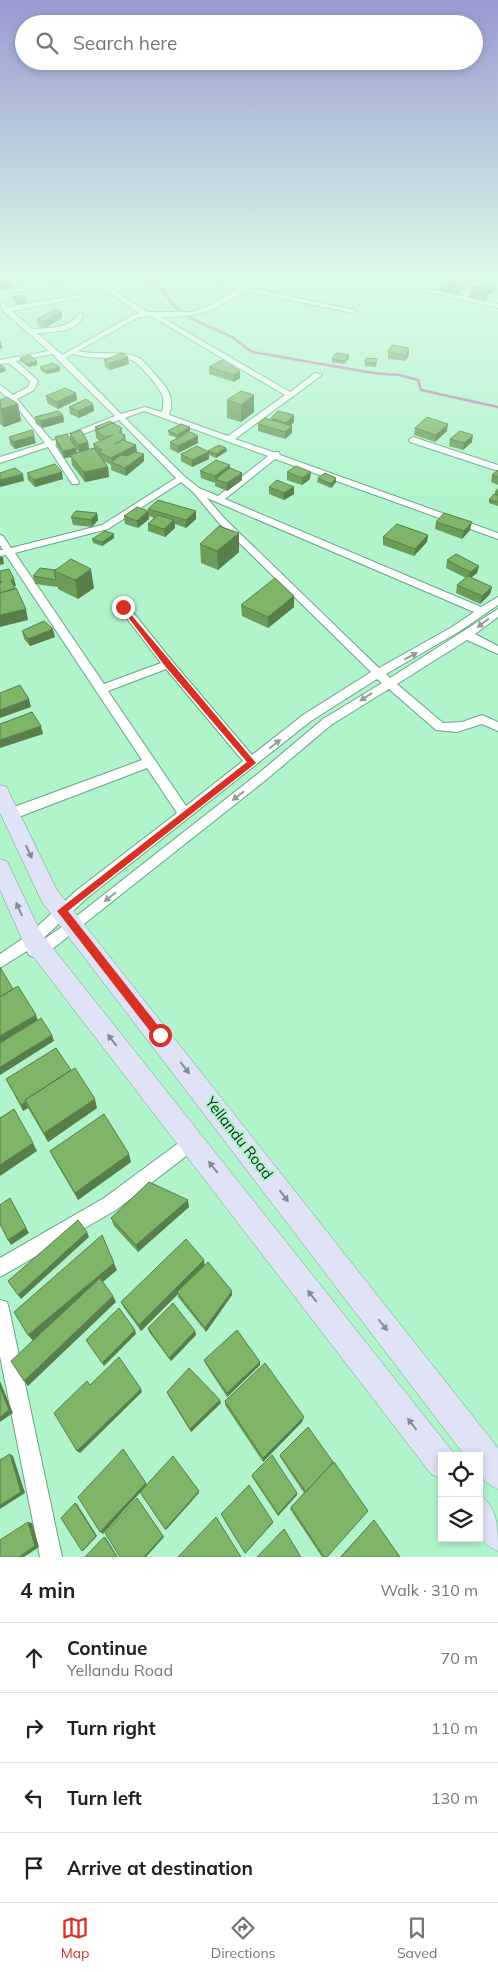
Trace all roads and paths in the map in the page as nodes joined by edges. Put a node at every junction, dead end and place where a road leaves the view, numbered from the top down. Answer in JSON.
{"nodes":[{"id":1,"x":51,"y":350,"type":"edge"},
{"id":2,"x":77,"y":350,"type":"edge"},
{"id":3,"x":212,"y":350,"type":"edge"},
{"id":4,"x":73,"y":352,"type":"junction"},
{"id":5,"x":57,"y":355,"type":"junction"},
{"id":6,"x":10,"y":360,"type":"junction"},
{"id":7,"x":0,"y":362,"type":"edge"},
{"id":8,"x":318,"y":375,"type":"dead end"},
{"id":9,"x":0,"y":387,"type":"edge"},
{"id":10,"x":290,"y":395,"type":"junction"},
{"id":11,"x":13,"y":398,"type":"junction"},
{"id":12,"x":165,"y":415,"type":"junction"},
{"id":13,"x":120,"y":418,"type":"junction"},
{"id":14,"x":229,"y":439,"type":"junction"},
{"id":15,"x":413,"y":440,"type":"dead end"},
{"id":16,"x":50,"y":444,"type":"junction"},
{"id":17,"x":276,"y":454,"type":"junction"},
{"id":18,"x":0,"y":460,"type":"edge"},
{"id":19,"x":498,"y":468,"type":"edge"},
{"id":20,"x":180,"y":478,"type":"junction"},
{"id":21,"x":74,"y":482,"type":"dead end"},
{"id":22,"x":196,"y":490,"type":"junction"},
{"id":23,"x":218,"y":500,"type":"junction"},
{"id":24,"x":498,"y":536,"type":"edge"},
{"id":25,"x":0,"y":538,"type":"edge"},
{"id":26,"x":4,"y":552,"type":"edge"},
{"id":27,"x":498,"y":600,"type":"edge"},
{"id":28,"x":123,"y":607,"type":"dead end"},
{"id":29,"x":482,"y":611,"type":"junction"},
{"id":30,"x":498,"y":612,"type":"edge"},
{"id":31,"x":467,"y":635,"type":"junction"},
{"id":32,"x":498,"y":650,"type":"edge"},
{"id":33,"x":168,"y":664,"type":"junction"},
{"id":34,"x":378,"y":673,"type":"junction"},
{"id":35,"x":389,"y":682,"type":"junction"},
{"id":36,"x":102,"y":689,"type":"junction"},
{"id":37,"x":498,"y":727,"type":"edge"},
{"id":38,"x":150,"y":762,"type":"junction"},
{"id":39,"x":252,"y":763,"type":"junction"},
{"id":40,"x":0,"y":792,"type":"edge"},
{"id":41,"x":11,"y":814,"type":"junction"},
{"id":42,"x":185,"y":814,"type":"junction"},
{"id":43,"x":0,"y":866,"type":"edge"},
{"id":44,"x":68,"y":918,"type":"junction"},
{"id":45,"x":37,"y":944,"type":"junction"},
{"id":46,"x":6,"y":958,"type":"edge"},
{"id":47,"x":192,"y":1141,"type":"junction"},
{"id":48,"x":0,"y":1268,"type":"edge"},
{"id":49,"x":1,"y":1322,"type":"edge"},
{"id":50,"x":438,"y":1458,"type":"edge"},
{"id":51,"x":498,"y":1473,"type":"edge"},
{"id":52,"x":483,"y":1516,"type":"edge"},
{"id":53,"x":498,"y":1536,"type":"edge"},
{"id":54,"x":51,"y":1557,"type":"edge"}],
"edges":[{"from":1,"to":5,"type":"street"},
{"from":2,"to":4,"type":"street"},
{"from":3,"to":10,"type":"street"},
{"from":4,"to":5,"type":"street"},
{"from":4,"to":12,"type":"street"},
{"from":5,"to":6,"type":"street"},
{"from":5,"to":13,"type":"street"},
{"from":6,"to":7,"type":"street"},
{"from":6,"to":11,"type":"street"},
{"from":8,"to":10,"type":"street"},
{"from":9,"to":11,"type":"street"},
{"from":10,"to":14,"type":"street"},
{"from":11,"to":16,"type":"street"},
{"from":12,"to":13,"type":"street"},
{"from":12,"to":14,"type":"street"},
{"from":13,"to":16,"type":"street"},
{"from":13,"to":20,"type":"street"},
{"from":14,"to":17,"type":"street"},
{"from":15,"to":19,"type":"street"},
{"from":16,"to":18,"type":"street"},
{"from":16,"to":21,"type":"street"},
{"from":17,"to":23,"type":"street"},
{"from":17,"to":24,"type":"street"},
{"from":20,"to":22,"type":"street"},
{"from":20,"to":26,"type":"street"},
{"from":22,"to":23,"type":"street"},
{"from":22,"to":34,"type":"street"},
{"from":23,"to":29,"type":"street"},
{"from":25,"to":26,"type":"street"},
{"from":26,"to":36,"type":"street"},
{"from":27,"to":29,"type":"street"},
{"from":28,"to":33,"type":"street"},
{"from":34,"to":29,"type":"street","one_way":true},
{"from":30,"to":31,"type":"street","one_way":true},
{"from":31,"to":32,"type":"street"},
{"from":31,"to":35,"type":"street"},
{"from":33,"to":36,"type":"street"},
{"from":33,"to":39,"type":"street"},
{"from":34,"to":35,"type":"street"},
{"from":39,"to":34,"type":"street","one_way":true},
{"from":35,"to":37,"type":"street"},
{"from":35,"to":44,"type":"street","one_way":true},
{"from":36,"to":38,"type":"street"},
{"from":38,"to":41,"type":"street"},
{"from":38,"to":42,"type":"street"},
{"from":39,"to":42,"type":"street"},
{"from":40,"to":41,"type":"main road","name":"Yellandu Road"},
{"from":41,"to":44,"type":"main road","name":"Yellandu Road","one_way":true},
{"from":42,"to":44,"type":"street"},
{"from":45,"to":43,"type":"main road","one_way":true},
{"from":44,"to":45,"type":"street"},
{"from":44,"to":45,"type":"street"},
{"from":44,"to":51,"type":"main road","name":"Yellandu Road","one_way":true},
{"from":45,"to":46,"type":"street"},
{"from":47,"to":45,"type":"main road","one_way":true},
{"from":47,"to":48,"type":"street"},
{"from":50,"to":47,"type":"main road","one_way":true},
{"from":49,"to":54,"type":"street"},
{"from":52,"to":53,"type":"main road"}]}
